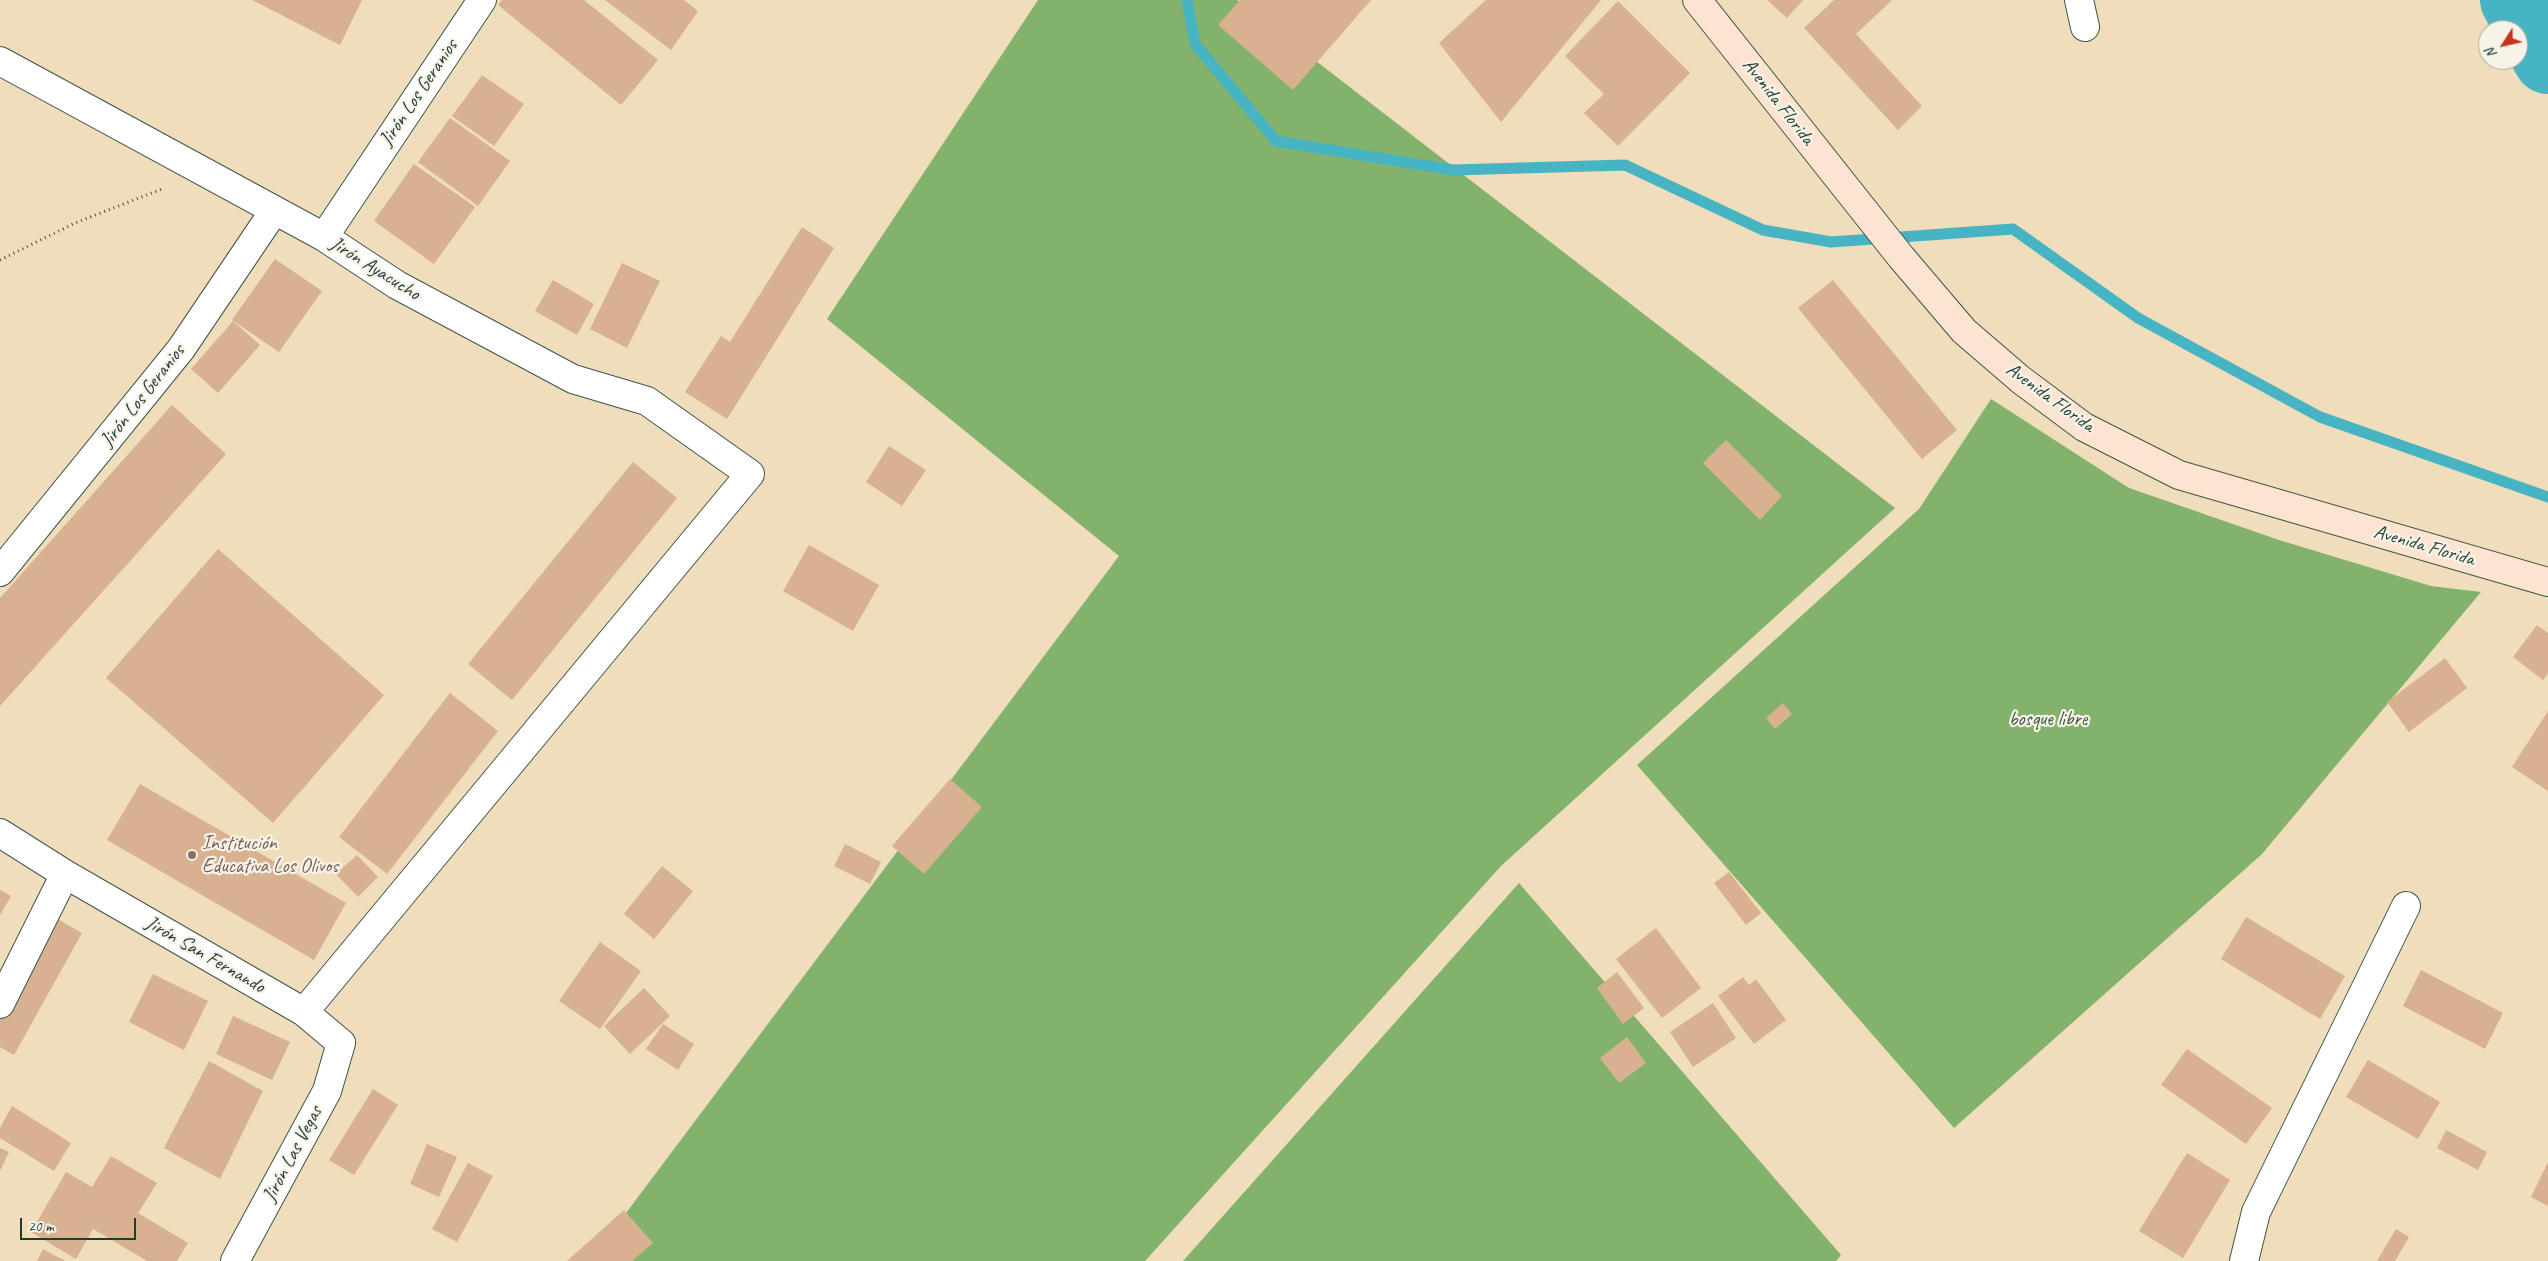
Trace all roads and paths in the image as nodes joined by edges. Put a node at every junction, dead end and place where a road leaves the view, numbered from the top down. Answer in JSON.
{"nodes":[{"id":1,"x":482,"y":0,"type":"edge"},
{"id":2,"x":1697,"y":0,"type":"edge"},
{"id":3,"x":2079,"y":0,"type":"edge"},
{"id":4,"x":2085,"y":28,"type":"dead end"},
{"id":5,"x":0,"y":61,"type":"edge"},
{"id":6,"x":204,"y":172,"type":"junction"},
{"id":7,"x":274,"y":211,"type":"junction"},
{"id":8,"x":324,"y":237,"type":"junction"},
{"id":9,"x":0,"y":260,"type":"edge"},
{"id":10,"x":0,"y":572,"type":"edge"},
{"id":11,"x":2548,"y":582,"type":"edge"},
{"id":12,"x":0,"y":833,"type":"edge"},
{"id":13,"x":65,"y":874,"type":"junction"},
{"id":14,"x":2406,"y":906,"type":"dead end"},
{"id":15,"x":0,"y":1004,"type":"edge"},
{"id":16,"x":304,"y":1012,"type":"junction"},
{"id":17,"x":341,"y":1043,"type":"joint"},
{"id":18,"x":235,"y":1261,"type":"edge"},
{"id":19,"x":2244,"y":1261,"type":"edge"}],
"edges":[{"from":1,"to":8,"type":"street","name":"Jirón Los Geranios"},
{"from":2,"to":11,"type":"street","name":"Avenida Florida"},
{"from":3,"to":4,"type":"street"},
{"from":5,"to":6,"type":"street","name":"Jirón Ayacucho"},
{"from":6,"to":7,"type":"street","name":"Jirón Ayacucho"},
{"from":6,"to":9,"type":"path"},
{"from":7,"to":8,"type":"street","name":"Jirón Ayacucho"},
{"from":7,"to":10,"type":"street","name":"Jirón Los Geranios"},
{"from":8,"to":16,"type":"street","name":"Jirón Ayacucho"},
{"from":12,"to":13,"type":"street","name":"Jirón San Fernando"},
{"from":13,"to":15,"type":"street"},
{"from":13,"to":16,"type":"street","name":"Jirón San Fernando"},
{"from":14,"to":19,"type":"street"},
{"from":16,"to":17,"type":"street","name":"Jirón San Fernando"},
{"from":17,"to":18,"type":"street","name":"Jirón Las Vegas"}]}
